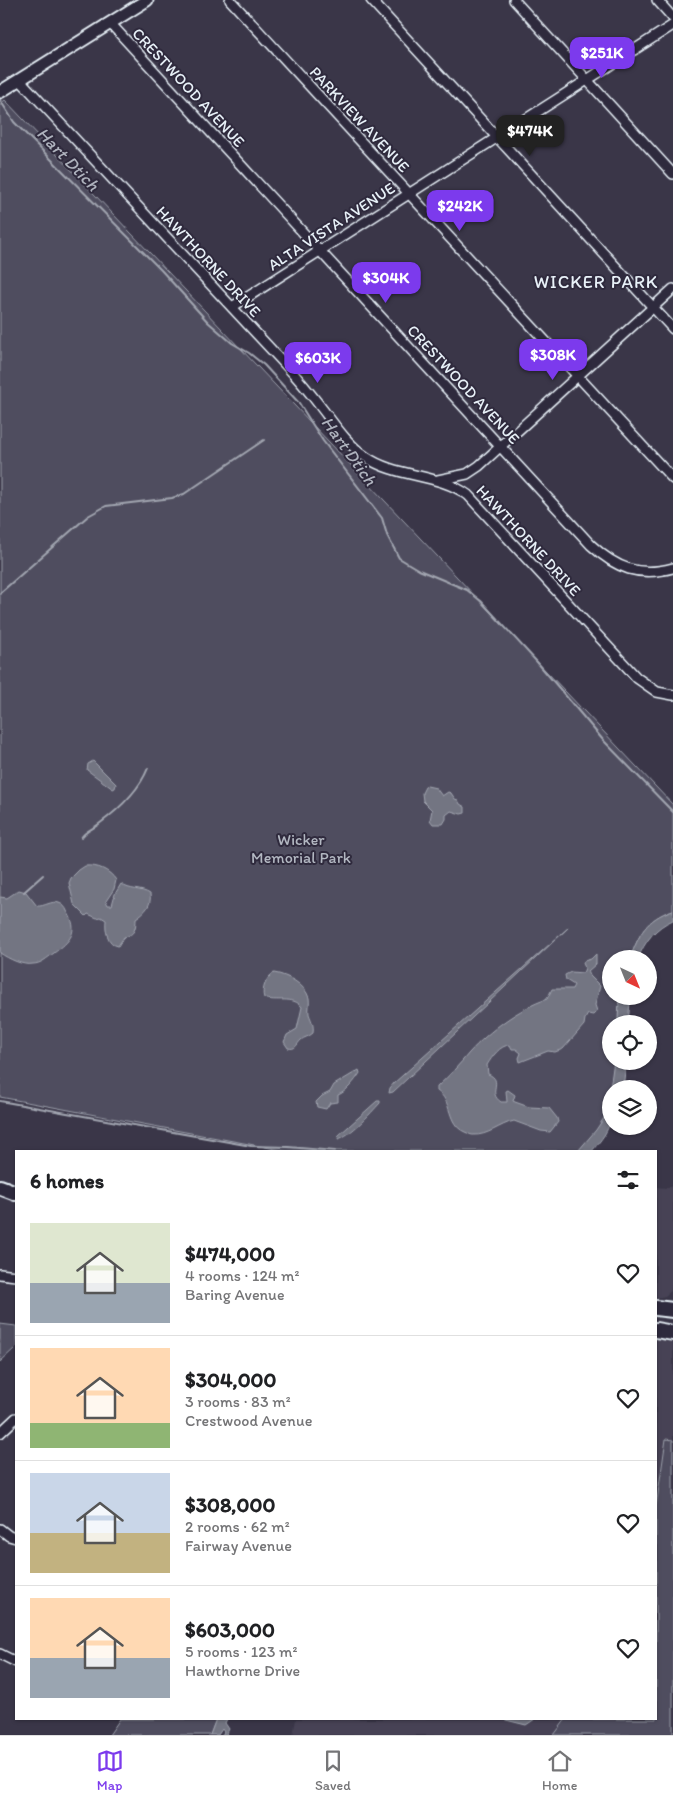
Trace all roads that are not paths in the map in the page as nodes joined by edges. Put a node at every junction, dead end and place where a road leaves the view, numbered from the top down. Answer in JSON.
{"nodes":[{"id":1,"x":147,"y":0,"type":"edge"},
{"id":2,"x":230,"y":0,"type":"edge"},
{"id":3,"x":372,"y":0,"type":"edge"},
{"id":4,"x":514,"y":0,"type":"edge"},
{"id":5,"x":657,"y":0,"type":"edge"},
{"id":6,"x":673,"y":18,"type":"edge"},
{"id":7,"x":110,"y":23,"type":"junction"},
{"id":8,"x":673,"y":25,"type":"edge"},
{"id":9,"x":20,"y":80,"type":"junction"},
{"id":10,"x":587,"y":81,"type":"junction"},
{"id":11,"x":3,"y":90,"type":"edge"},
{"id":12,"x":496,"y":138,"type":"junction"},
{"id":13,"x":673,"y":174,"type":"edge"},
{"id":14,"x":409,"y":194,"type":"junction"},
{"id":15,"x":320,"y":251,"type":"junction"},
{"id":16,"x":673,"y":289,"type":"edge"},
{"id":17,"x":232,"y":307,"type":"junction"},
{"id":18,"x":653,"y":307,"type":"junction"},
{"id":19,"x":673,"y":329,"type":"edge"},
{"id":20,"x":577,"y":375,"type":"junction"},
{"id":21,"x":501,"y":447,"type":"junction"},
{"id":22,"x":673,"y":479,"type":"edge"},
{"id":23,"x":437,"y":480,"type":"junction"},
{"id":24,"x":673,"y":568,"type":"edge"},
{"id":25,"x":673,"y":695,"type":"edge"},
{"id":26,"x":0,"y":1187,"type":"edge"},
{"id":27,"x":15,"y":1193,"type":"edge"},
{"id":28,"x":0,"y":1274,"type":"edge"},
{"id":29,"x":15,"y":1276,"type":"edge"},
{"id":30,"x":657,"y":1308,"type":"edge"},
{"id":31,"x":673,"y":1310,"type":"edge"},
{"id":32,"x":657,"y":1330,"type":"edge"},
{"id":33,"x":673,"y":1334,"type":"edge"},
{"id":34,"x":15,"y":1419,"type":"edge"},
{"id":35,"x":0,"y":1433,"type":"edge"},
{"id":36,"x":0,"y":1529,"type":"edge"},
{"id":37,"x":15,"y":1538,"type":"edge"},
{"id":38,"x":0,"y":1654,"type":"edge"},
{"id":39,"x":15,"y":1662,"type":"edge"}],
"edges":[{"from":1,"to":7,"type":"main road"},
{"from":2,"to":14,"type":"street","name":"PARKVIEW AVENUE"},
{"from":3,"to":12,"type":"street"},
{"from":4,"to":10,"type":"street"},
{"from":5,"to":6,"type":"street"},
{"from":7,"to":9,"type":"main road"},
{"from":7,"to":15,"type":"street","name":"CRESTWOOD AVENUE"},
{"from":8,"to":10,"type":"street","name":"ALTA VISTA AVENUE"},
{"from":9,"to":11,"type":"main road"},
{"from":9,"to":17,"type":"street","name":"HAWTHORNE DRIVE"},
{"from":10,"to":12,"type":"street","name":"ALTA VISTA AVENUE"},
{"from":10,"to":13,"type":"street"},
{"from":12,"to":14,"type":"street","name":"ALTA VISTA AVENUE"},
{"from":12,"to":18,"type":"street"},
{"from":14,"to":15,"type":"street","name":"ALTA VISTA AVENUE"},
{"from":14,"to":20,"type":"street","name":"PARKVIEW AVENUE"},
{"from":15,"to":17,"type":"street","name":"ALTA VISTA AVENUE"},
{"from":15,"to":21,"type":"street","name":"CRESTWOOD AVENUE"},
{"from":16,"to":18,"type":"street"},
{"from":17,"to":23,"type":"street","name":"HAWTHORNE DRIVE"},
{"from":18,"to":19,"type":"street"},
{"from":18,"to":20,"type":"street"},
{"from":20,"to":21,"type":"street"},
{"from":20,"to":22,"type":"street","name":"PARKVIEW AVENUE"},
{"from":21,"to":23,"type":"street"},
{"from":21,"to":24,"type":"street","name":"CRESTWOOD AVENUE"},
{"from":23,"to":25,"type":"street","name":"HAWTHORNE DRIVE"},
{"from":26,"to":27,"type":"highway"},
{"from":28,"to":29,"type":"street"},
{"from":30,"to":31,"type":"highway"},
{"from":32,"to":33,"type":"highway"},
{"from":34,"to":35,"type":"street"},
{"from":36,"to":37,"type":"street"},
{"from":38,"to":39,"type":"street"}]}
